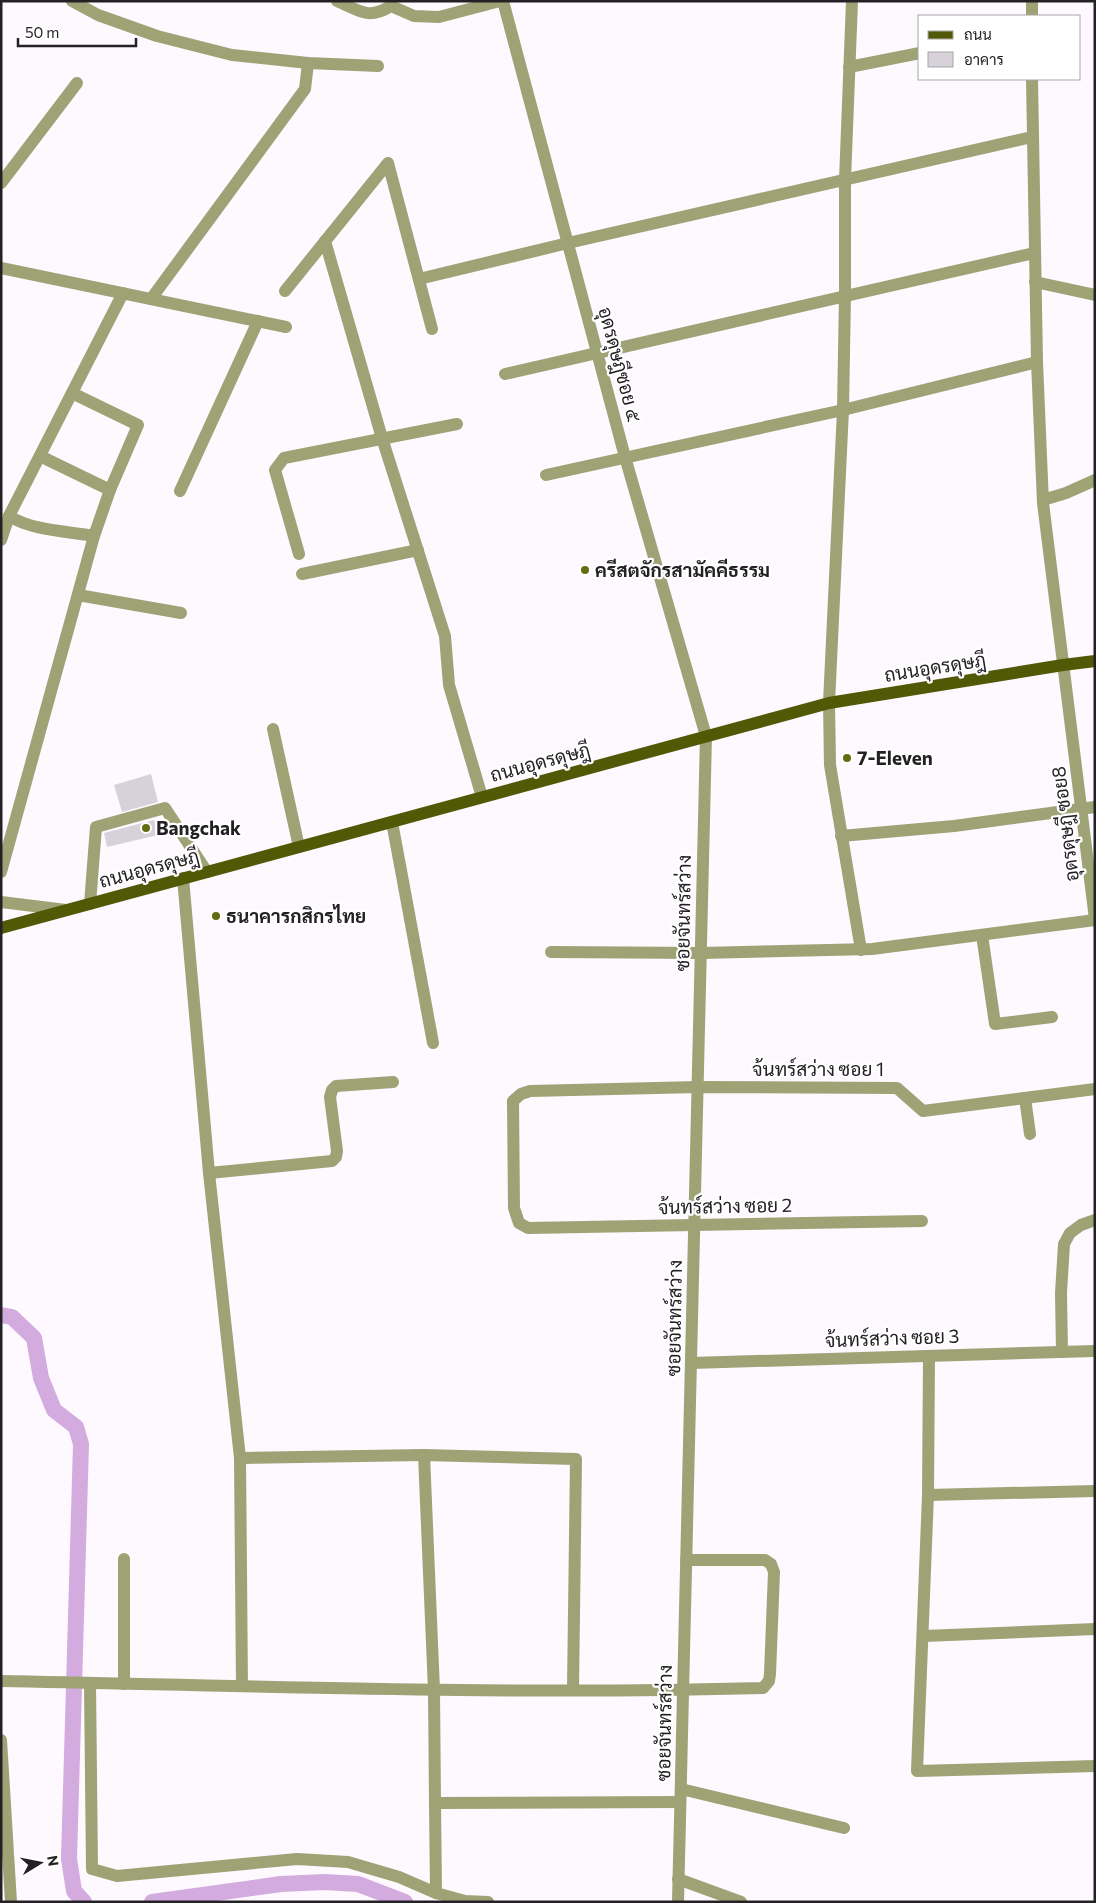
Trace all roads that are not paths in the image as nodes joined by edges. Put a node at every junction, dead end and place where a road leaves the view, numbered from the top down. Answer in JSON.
{"nodes":[{"id":1,"x":72,"y":1,"type":"edge"},
{"id":2,"x":337,"y":1,"type":"edge"},
{"id":3,"x":501,"y":1,"type":"edge"},
{"id":4,"x":852,"y":1,"type":"edge"},
{"id":5,"x":1032,"y":1,"type":"edge"},
{"id":6,"x":392,"y":4,"type":"edge"},
{"id":7,"x":1032,"y":15,"type":"edge"},
{"id":8,"x":918,"y":53,"type":"edge"},
{"id":9,"x":308,"y":62,"type":"junction"},
{"id":10,"x":378,"y":66,"type":"dead end"},
{"id":11,"x":849,"y":67,"type":"junction"},
{"id":12,"x":1032,"y":80,"type":"edge"},
{"id":13,"x":77,"y":83,"type":"dead end"},
{"id":14,"x":1032,"y":137,"type":"junction"},
{"id":15,"x":845,"y":180,"type":"junction"},
{"id":16,"x":1,"y":183,"type":"edge"},
{"id":17,"x":325,"y":241,"type":"junction"},
{"id":18,"x":568,"y":243,"type":"junction"},
{"id":19,"x":1034,"y":253,"type":"junction"},
{"id":20,"x":1,"y":268,"type":"edge"},
{"id":21,"x":419,"y":279,"type":"junction"},
{"id":22,"x":1035,"y":282,"type":"junction"},
{"id":23,"x":285,"y":291,"type":"dead end"},
{"id":24,"x":123,"y":293,"type":"junction"},
{"id":25,"x":845,"y":295,"type":"junction"},
{"id":26,"x":1095,"y":295,"type":"edge"},
{"id":27,"x":151,"y":299,"type":"junction"},
{"id":28,"x":258,"y":321,"type":"junction"},
{"id":29,"x":286,"y":327,"type":"dead end"},
{"id":30,"x":432,"y":329,"type":"dead end"},
{"id":31,"x":598,"y":352,"type":"junction"},
{"id":32,"x":1037,"y":362,"type":"junction"},
{"id":33,"x":505,"y":374,"type":"dead end"},
{"id":34,"x":72,"y":393,"type":"junction"},
{"id":35,"x":843,"y":410,"type":"junction"},
{"id":36,"x":457,"y":424,"type":"dead end"},
{"id":37,"x":382,"y":438,"type":"junction"},
{"id":38,"x":40,"y":456,"type":"junction"},
{"id":39,"x":626,"y":457,"type":"junction"},
{"id":40,"x":546,"y":474,"type":"dead end"},
{"id":41,"x":1095,"y":480,"type":"edge"},
{"id":42,"x":110,"y":490,"type":"junction"},
{"id":43,"x":180,"y":491,"type":"dead end"},
{"id":44,"x":1043,"y":500,"type":"junction"},
{"id":45,"x":9,"y":516,"type":"junction"},
{"id":46,"x":94,"y":536,"type":"junction"},
{"id":47,"x":1,"y":540,"type":"edge"},
{"id":48,"x":418,"y":550,"type":"junction"},
{"id":49,"x":299,"y":554,"type":"dead end"},
{"id":50,"x":302,"y":574,"type":"dead end"},
{"id":51,"x":78,"y":595,"type":"junction"},
{"id":52,"x":181,"y":612,"type":"dead end"},
{"id":53,"x":1095,"y":661,"type":"edge"},
{"id":54,"x":1063,"y":665,"type":"junction"},
{"id":55,"x":829,"y":703,"type":"junction"},
{"id":56,"x":272,"y":729,"type":"dead end"},
{"id":57,"x":706,"y":736,"type":"junction"},
{"id":58,"x":482,"y":797,"type":"junction"},
{"id":59,"x":1089,"y":808,"type":"edge"},
{"id":60,"x":392,"y":822,"type":"junction"},
{"id":61,"x":841,"y":836,"type":"junction"},
{"id":62,"x":299,"y":847,"type":"junction"},
{"id":63,"x":1,"y":872,"type":"edge"},
{"id":64,"x":206,"y":872,"type":"junction"},
{"id":65,"x":183,"y":878,"type":"junction"},
{"id":66,"x":1,"y":902,"type":"edge"},
{"id":67,"x":90,"y":904,"type":"junction"},
{"id":68,"x":67,"y":910,"type":"junction"},
{"id":69,"x":1095,"y":919,"type":"edge"},
{"id":70,"x":1,"y":928,"type":"edge"},
{"id":71,"x":982,"y":935,"type":"junction"},
{"id":72,"x":860,"y":950,"type":"junction"},
{"id":73,"x":551,"y":952,"type":"dead end"},
{"id":74,"x":701,"y":954,"type":"junction"},
{"id":75,"x":1052,"y":1017,"type":"dead end"},
{"id":76,"x":433,"y":1043,"type":"dead end"},
{"id":77,"x":392,"y":1082,"type":"dead end"},
{"id":78,"x":698,"y":1087,"type":"junction"},
{"id":79,"x":1095,"y":1090,"type":"edge"},
{"id":80,"x":1025,"y":1098,"type":"junction"},
{"id":81,"x":1030,"y":1134,"type":"dead end"},
{"id":82,"x":209,"y":1173,"type":"junction"},
{"id":83,"x":1095,"y":1220,"type":"edge"},
{"id":84,"x":922,"y":1221,"type":"dead end"},
{"id":85,"x":694,"y":1226,"type":"junction"},
{"id":86,"x":528,"y":1228,"type":"joint"},
{"id":87,"x":1095,"y":1350,"type":"edge"},
{"id":88,"x":1062,"y":1352,"type":"junction"},
{"id":89,"x":929,"y":1356,"type":"junction"},
{"id":90,"x":691,"y":1363,"type":"junction"},
{"id":91,"x":424,"y":1455,"type":"junction"},
{"id":92,"x":240,"y":1458,"type":"junction"},
{"id":93,"x":1095,"y":1491,"type":"edge"},
{"id":94,"x":928,"y":1494,"type":"junction"},
{"id":95,"x":124,"y":1559,"type":"dead end"},
{"id":96,"x":686,"y":1560,"type":"junction"},
{"id":97,"x":1095,"y":1629,"type":"edge"},
{"id":98,"x":924,"y":1636,"type":"junction"},
{"id":99,"x":1,"y":1681,"type":"edge"},
{"id":100,"x":87,"y":1683,"type":"junction"},
{"id":101,"x":124,"y":1684,"type":"junction"},
{"id":102,"x":242,"y":1686,"type":"junction"},
{"id":103,"x":434,"y":1690,"type":"junction"},
{"id":104,"x":573,"y":1690,"type":"junction"},
{"id":105,"x":683,"y":1690,"type":"junction"},
{"id":106,"x":1,"y":1740,"type":"edge"},
{"id":107,"x":1095,"y":1766,"type":"edge"},
{"id":108,"x":681,"y":1788,"type":"junction"},
{"id":109,"x":680,"y":1802,"type":"junction"},
{"id":110,"x":435,"y":1803,"type":"junction"},
{"id":111,"x":844,"y":1828,"type":"dead end"},
{"id":112,"x":5,"y":1852,"type":"edge"},
{"id":113,"x":678,"y":1879,"type":"junction"},
{"id":114,"x":436,"y":1893,"type":"junction"},
{"id":115,"x":11,"y":1902,"type":"edge"},
{"id":116,"x":488,"y":1902,"type":"edge"},
{"id":117,"x":678,"y":1902,"type":"edge"},
{"id":118,"x":741,"y":1902,"type":"edge"}],
"edges":[{"from":1,"to":9,"type":"street"},
{"from":2,"to":6,"type":"street"},
{"from":3,"to":6,"type":"street"},
{"from":3,"to":18,"type":"street","name":"อุดรดุษฎีซอย ๕"},
{"from":4,"to":11,"type":"street"},
{"from":5,"to":7,"type":"street"},
{"from":8,"to":11,"type":"street"},
{"from":9,"to":10,"type":"street"},
{"from":9,"to":27,"type":"street"},
{"from":11,"to":15,"type":"street"},
{"from":12,"to":14,"type":"street","name":"อุดรดุษฎี ซอย8"},
{"from":13,"to":16,"type":"street"},
{"from":14,"to":15,"type":"street"},
{"from":14,"to":19,"type":"street","name":"อุดรดุษฎี ซอย8"},
{"from":15,"to":18,"type":"street"},
{"from":15,"to":25,"type":"street"},
{"from":17,"to":21,"type":"street"},
{"from":17,"to":23,"type":"street"},
{"from":17,"to":37,"type":"street"},
{"from":18,"to":21,"type":"street"},
{"from":18,"to":31,"type":"street","name":"อุดรดุษฎีซอย ๕"},
{"from":19,"to":22,"type":"street","name":"อุดรดุษฎี ซอย8"},
{"from":19,"to":25,"type":"street"},
{"from":20,"to":24,"type":"street"},
{"from":21,"to":30,"type":"street"},
{"from":22,"to":26,"type":"street"},
{"from":22,"to":32,"type":"street","name":"อุดรดุษฎี ซอย8"},
{"from":24,"to":27,"type":"street"},
{"from":24,"to":34,"type":"street"},
{"from":25,"to":31,"type":"street"},
{"from":25,"to":35,"type":"street"},
{"from":27,"to":28,"type":"street"},
{"from":28,"to":29,"type":"street"},
{"from":28,"to":43,"type":"street"},
{"from":31,"to":33,"type":"street"},
{"from":31,"to":39,"type":"street","name":"อุดรดุษฎีซอย ๕"},
{"from":32,"to":35,"type":"street"},
{"from":32,"to":44,"type":"street","name":"อุดรดุษฎี ซอย8"},
{"from":34,"to":38,"type":"street"},
{"from":34,"to":42,"type":"street"},
{"from":35,"to":39,"type":"street"},
{"from":35,"to":55,"type":"street"},
{"from":36,"to":37,"type":"street"},
{"from":37,"to":48,"type":"street"},
{"from":37,"to":49,"type":"street"},
{"from":38,"to":42,"type":"street"},
{"from":38,"to":45,"type":"street"},
{"from":39,"to":40,"type":"street"},
{"from":39,"to":57,"type":"street","name":"อุดรดุษฎีซอย ๕"},
{"from":41,"to":44,"type":"street"},
{"from":42,"to":46,"type":"street"},
{"from":44,"to":54,"type":"street","name":"อุดรดุษฎี ซอย8"},
{"from":45,"to":46,"type":"street"},
{"from":45,"to":47,"type":"street"},
{"from":46,"to":51,"type":"street"},
{"from":48,"to":50,"type":"street"},
{"from":48,"to":58,"type":"street"},
{"from":51,"to":52,"type":"street"},
{"from":51,"to":63,"type":"street"},
{"from":53,"to":54,"type":"main road","name":"ถนนอุดรดุษฎี"},
{"from":54,"to":55,"type":"main road","name":"ถนนอุดรดุษฎี"},
{"from":54,"to":59,"type":"street","name":"อุดรดุษฎี ซอย8"},
{"from":55,"to":57,"type":"main road","name":"ถนนอุดรดุษฎี"},
{"from":55,"to":61,"type":"street"},
{"from":56,"to":62,"type":"street"},
{"from":57,"to":58,"type":"main road","name":"ถนนอุดรดุษฎี"},
{"from":57,"to":74,"type":"street","name":"ซอยจันทร์สว่าง"},
{"from":58,"to":60,"type":"main road","name":"ถนนอุดรดุษฎี"},
{"from":59,"to":61,"type":"street"},
{"from":59,"to":69,"type":"street","name":"อุดรดุษฎี ซอย8"},
{"from":60,"to":62,"type":"main road","name":"ถนนอุดรดุษฎี"},
{"from":60,"to":76,"type":"street"},
{"from":61,"to":72,"type":"street"},
{"from":62,"to":64,"type":"main road","name":"ถนนอุดรดุษฎี"},
{"from":64,"to":65,"type":"main road","name":"ถนนอุดรดุษฎี"},
{"from":64,"to":67,"type":"street"},
{"from":65,"to":67,"type":"main road","name":"ถนนอุดรดุษฎี"},
{"from":65,"to":82,"type":"street"},
{"from":66,"to":68,"type":"street"},
{"from":67,"to":68,"type":"main road","name":"ถนนอุดรดุษฎี"},
{"from":68,"to":70,"type":"main road","name":"ถนนอุดรดุษฎี"},
{"from":69,"to":71,"type":"street"},
{"from":71,"to":72,"type":"street"},
{"from":71,"to":75,"type":"street"},
{"from":72,"to":74,"type":"street"},
{"from":73,"to":74,"type":"street"},
{"from":74,"to":78,"type":"street","name":"ซอยจันทร์สว่าง"},
{"from":77,"to":82,"type":"street"},
{"from":78,"to":80,"type":"street","name":"จ้นทร์สว่าง ซอย 1"},
{"from":78,"to":85,"type":"street","name":"ซอยจันทร์สว่าง"},
{"from":78,"to":86,"type":"street","name":"จ้นทร์สว่าง ซอย 1"},
{"from":79,"to":80,"type":"street","name":"จ้นทร์สว่าง ซอย 1"},
{"from":80,"to":81,"type":"street"},
{"from":82,"to":92,"type":"street"},
{"from":83,"to":88,"type":"street"},
{"from":84,"to":85,"type":"street","name":"จ้นทร์สว่าง ซอย 2"},
{"from":85,"to":86,"type":"street","name":"จ้นทร์สว่าง ซอย 2"},
{"from":85,"to":90,"type":"street","name":"ซอยจันทร์สว่าง"},
{"from":87,"to":88,"type":"street","name":"จ้นทร์สว่าง ซอย 3"},
{"from":88,"to":89,"type":"street","name":"จ้นทร์สว่าง ซอย 3"},
{"from":89,"to":90,"type":"street","name":"จ้นทร์สว่าง ซอย 3"},
{"from":89,"to":94,"type":"street"},
{"from":90,"to":96,"type":"street","name":"ซอยจันทร์สว่าง"},
{"from":91,"to":92,"type":"street"},
{"from":91,"to":103,"type":"street"},
{"from":91,"to":104,"type":"street"},
{"from":92,"to":102,"type":"street"},
{"from":93,"to":94,"type":"street"},
{"from":94,"to":98,"type":"street"},
{"from":95,"to":101,"type":"street"},
{"from":96,"to":105,"type":"street","name":"ซอยจันทร์สว่าง"},
{"from":96,"to":105,"type":"street"},
{"from":97,"to":98,"type":"street"},
{"from":98,"to":107,"type":"street"},
{"from":99,"to":100,"type":"street"},
{"from":100,"to":101,"type":"street"},
{"from":100,"to":114,"type":"street"},
{"from":101,"to":102,"type":"street"},
{"from":102,"to":103,"type":"street"},
{"from":103,"to":104,"type":"street"},
{"from":103,"to":110,"type":"street"},
{"from":104,"to":105,"type":"street"},
{"from":105,"to":108,"type":"street","name":"ซอยจันทร์สว่าง"},
{"from":106,"to":112,"type":"street"},
{"from":108,"to":109,"type":"street","name":"ซอยจันทร์สว่าง"},
{"from":108,"to":111,"type":"street"},
{"from":109,"to":110,"type":"street"},
{"from":109,"to":113,"type":"street","name":"ซอยจันทร์สว่าง"},
{"from":110,"to":114,"type":"street"},
{"from":112,"to":115,"type":"street"},
{"from":113,"to":117,"type":"street","name":"ซอยจันทร์สว่าง"},
{"from":113,"to":118,"type":"street"},
{"from":114,"to":116,"type":"street"}]}
